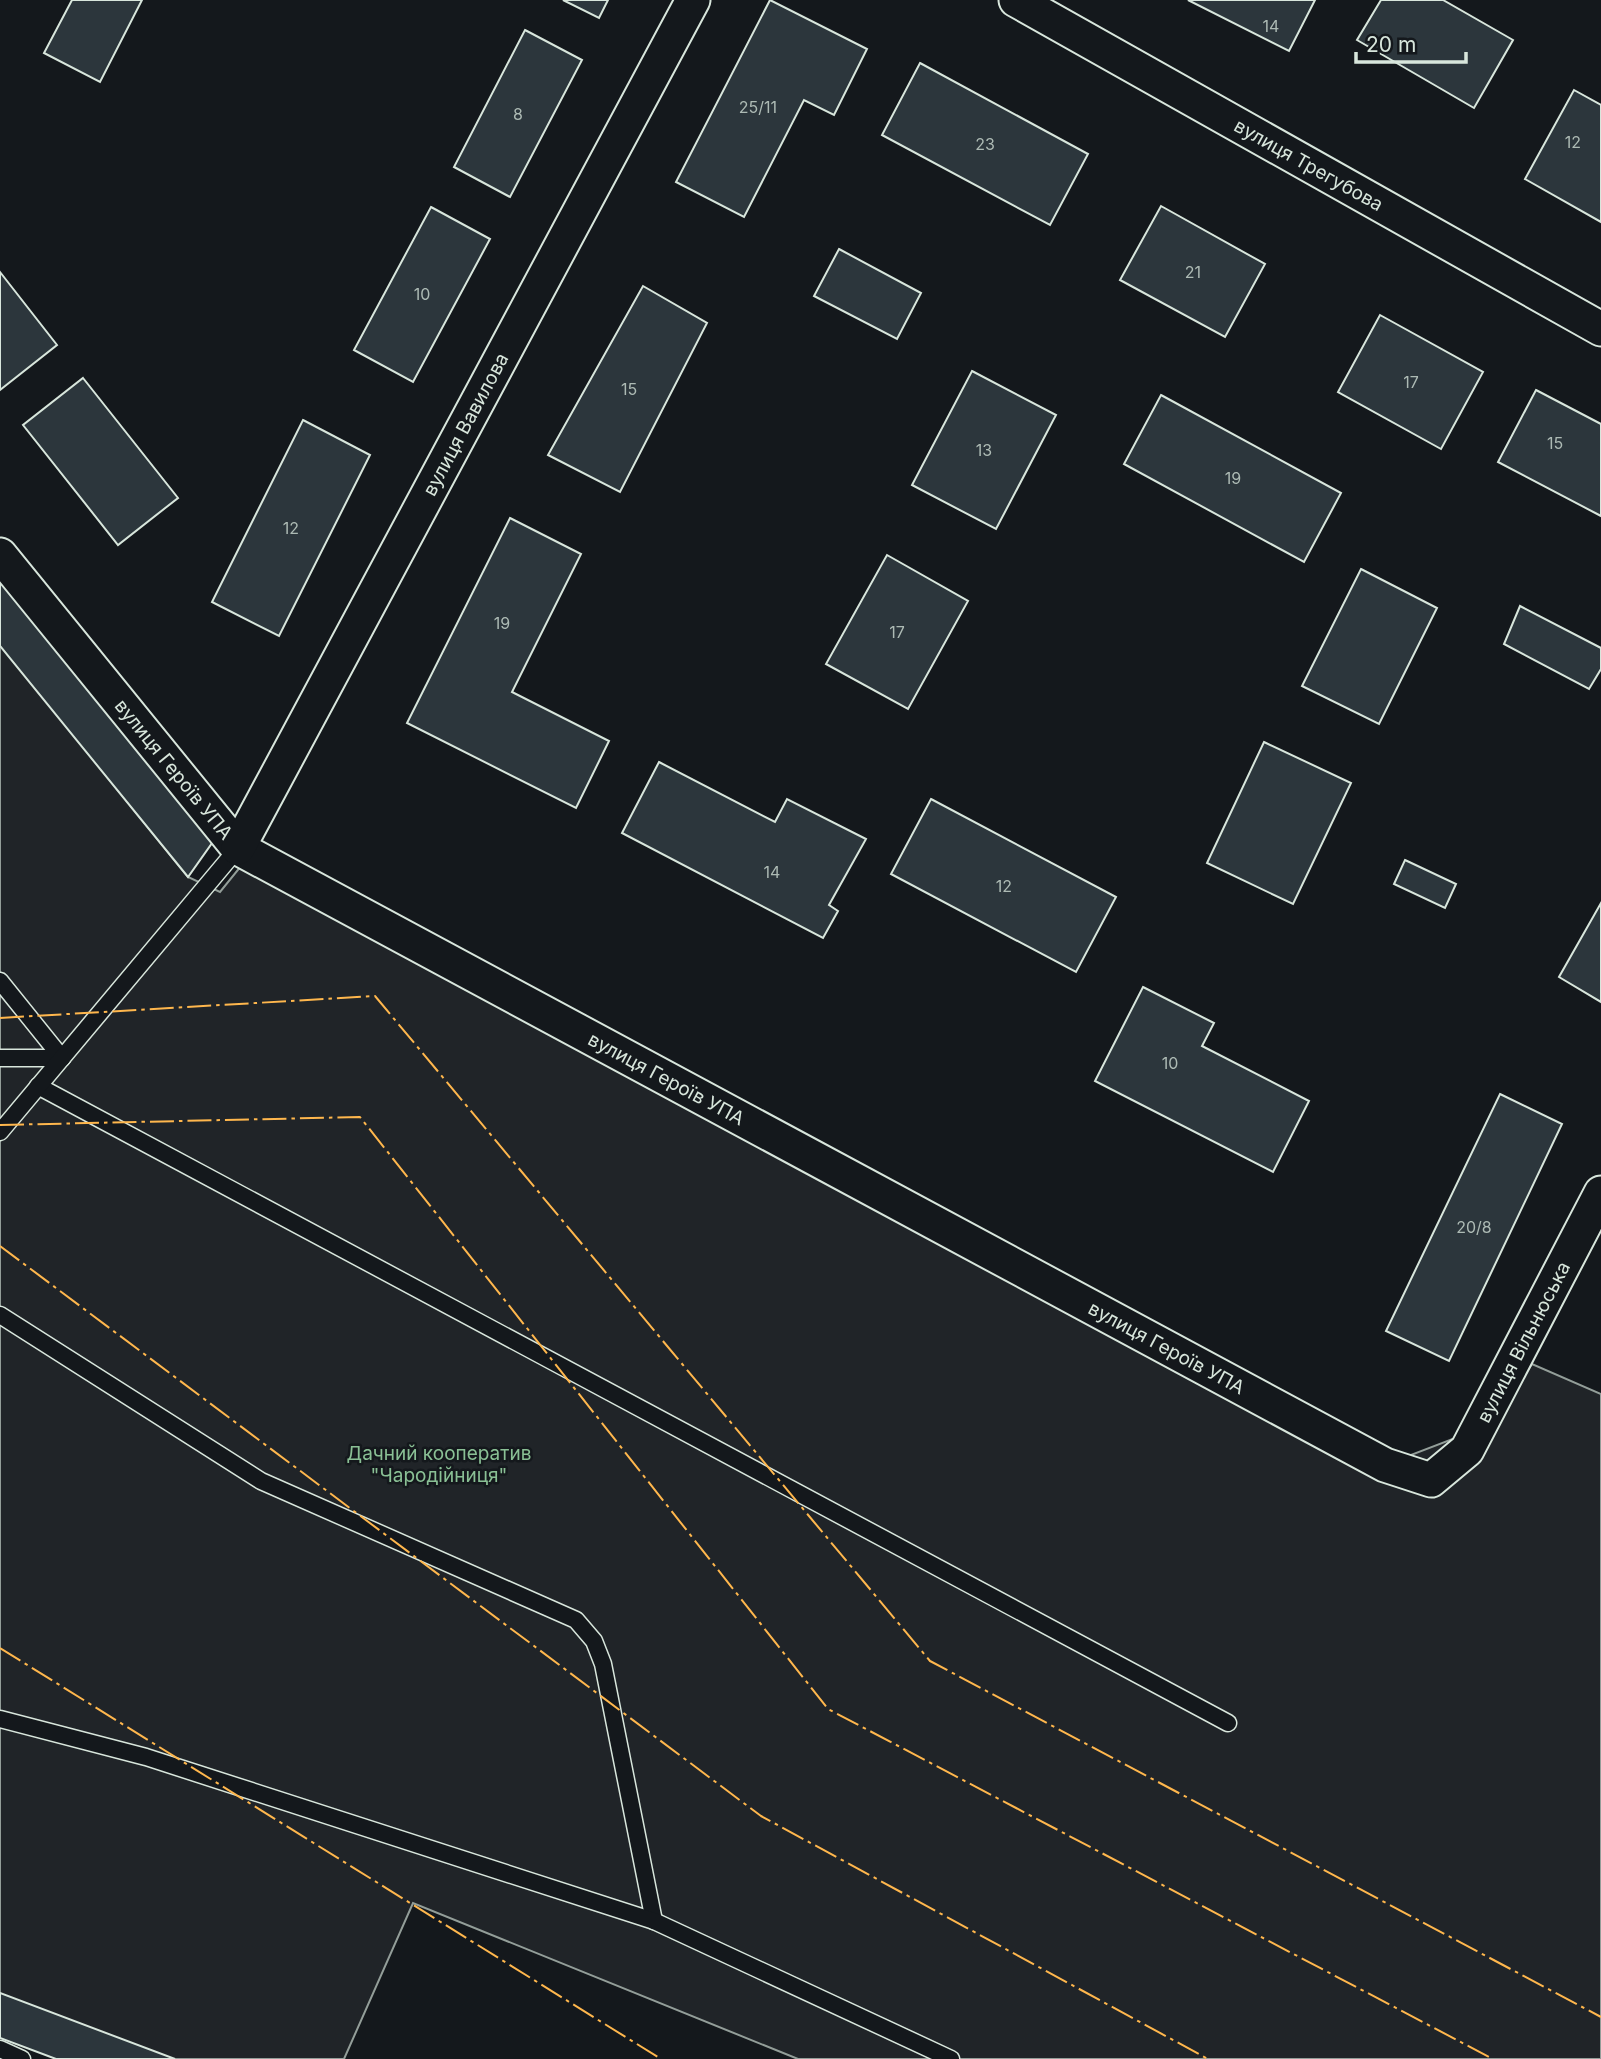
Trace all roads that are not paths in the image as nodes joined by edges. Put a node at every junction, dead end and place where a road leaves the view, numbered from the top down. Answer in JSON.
{"nodes":[{"id":1,"x":693,"y":0,"type":"edge"},
{"id":2,"x":1016,"y":0,"type":"edge"},
{"id":3,"x":1601,"y":329,"type":"edge"},
{"id":4,"x":0,"y":555,"type":"edge"},
{"id":5,"x":238,"y":848,"type":"junction"},
{"id":6,"x":0,"y":981,"type":"edge"},
{"id":7,"x":0,"y":1058,"type":"edge"},
{"id":8,"x":62,"y":1058,"type":"junction"},
{"id":9,"x":38,"y":1086,"type":"junction"},
{"id":10,"x":0,"y":1132,"type":"edge"},
{"id":11,"x":1601,"y":1192,"type":"edge"},
{"id":12,"x":0,"y":1315,"type":"edge"},
{"id":13,"x":1431,"y":1480,"type":"joint"},
{"id":14,"x":0,"y":1719,"type":"edge"},
{"id":15,"x":1228,"y":1723,"type":"dead end"},
{"id":16,"x":654,"y":1920,"type":"junction"},
{"id":17,"x":0,"y":2049,"type":"edge"},
{"id":18,"x":22,"y":2059,"type":"edge"},
{"id":19,"x":951,"y":2059,"type":"edge"}],
"edges":[{"from":1,"to":5,"type":"street","name":"вулиця Вавилова"},
{"from":2,"to":3,"type":"street","name":"вулиця Трегубова"},
{"from":4,"to":5,"type":"street","name":"вулиця Героїв УПА"},
{"from":5,"to":8,"type":"lane"},
{"from":5,"to":13,"type":"street","name":"вулиця Героїв УПА"},
{"from":6,"to":8,"type":"lane"},
{"from":7,"to":8,"type":"lane"},
{"from":8,"to":9,"type":"lane"},
{"from":9,"to":10,"type":"lane"},
{"from":9,"to":15,"type":"lane"},
{"from":11,"to":13,"type":"street","name":"вулиця Вільнюська"},
{"from":12,"to":16,"type":"lane"},
{"from":14,"to":16,"type":"lane"},
{"from":16,"to":19,"type":"lane"},
{"from":17,"to":18,"type":"lane"}]}
